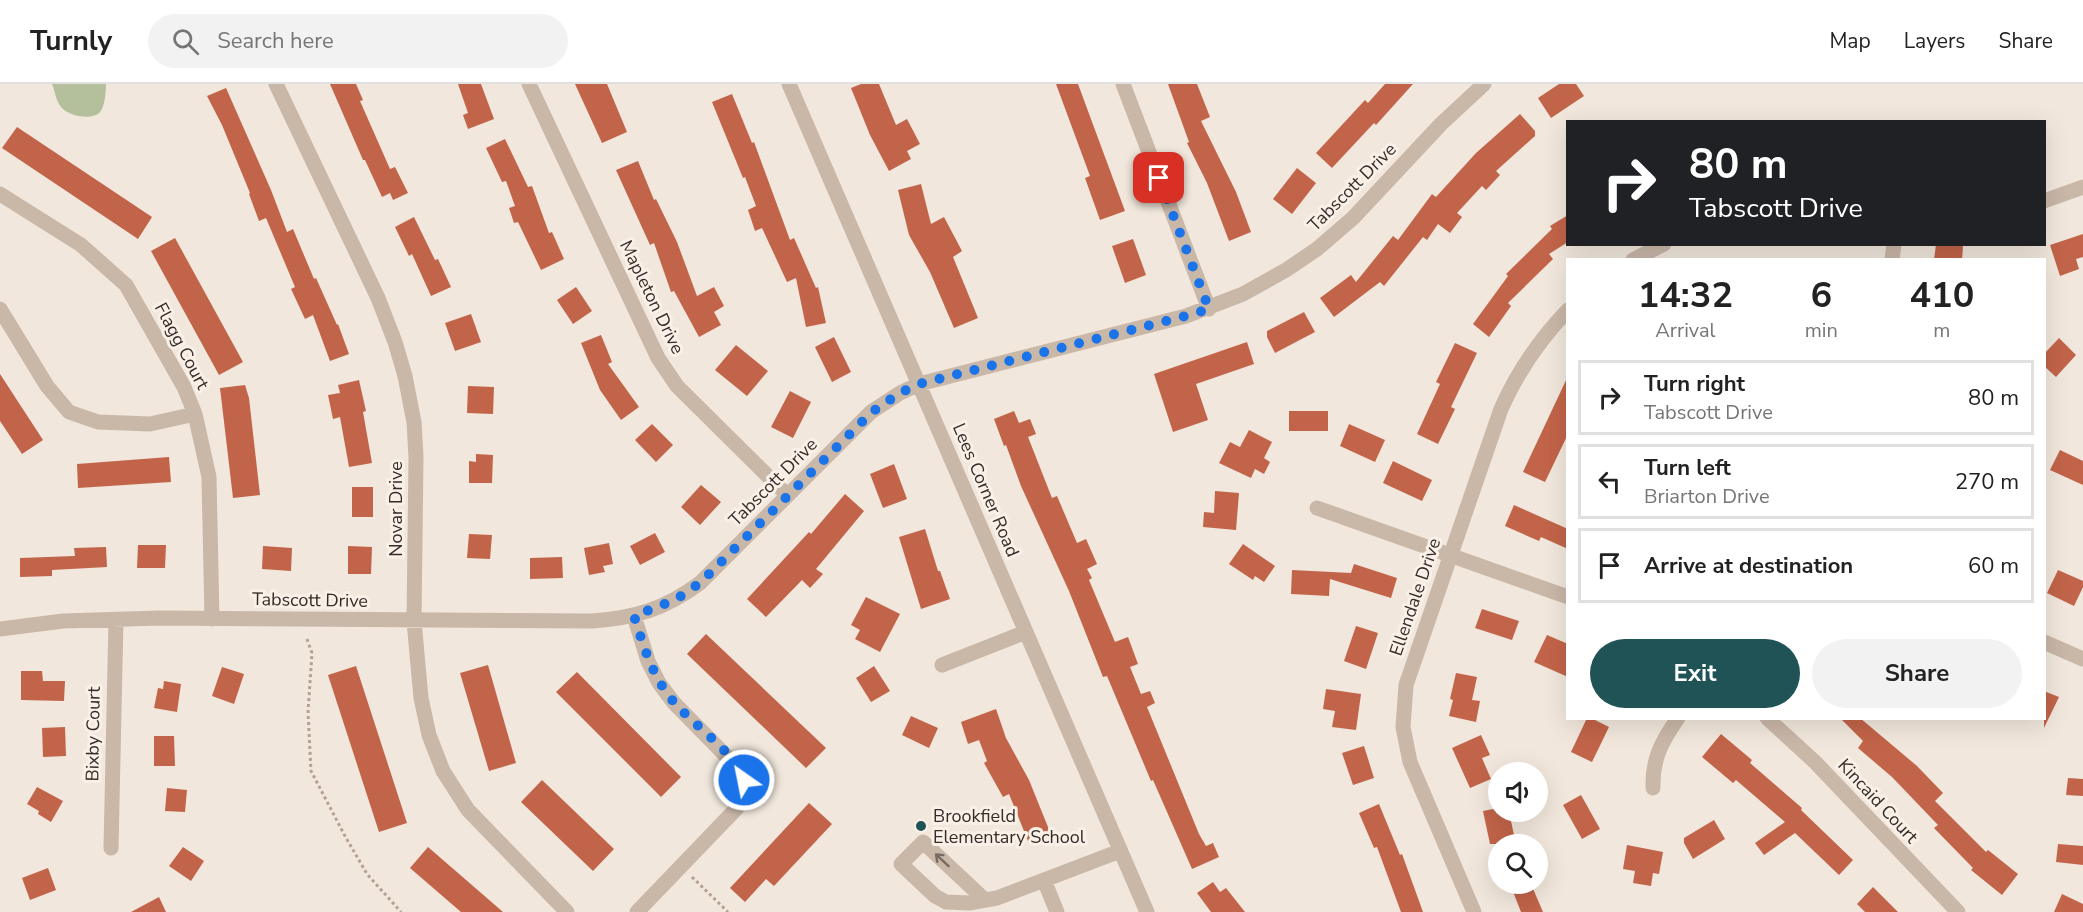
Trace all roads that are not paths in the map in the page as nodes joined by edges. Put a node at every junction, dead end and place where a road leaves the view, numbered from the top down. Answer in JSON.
{"nodes":[{"id":1,"x":276,"y":84,"type":"edge"},
{"id":2,"x":529,"y":84,"type":"edge"},
{"id":3,"x":789,"y":84,"type":"edge"},
{"id":4,"x":1123,"y":84,"type":"edge"},
{"id":5,"x":1484,"y":84,"type":"edge"},
{"id":6,"x":2083,"y":187,"type":"edge"},
{"id":7,"x":0,"y":194,"type":"edge"},
{"id":8,"x":2046,"y":200,"type":"edge"},
{"id":9,"x":1660,"y":246,"type":"edge"},
{"id":10,"x":1637,"y":258,"type":"edge"},
{"id":11,"x":0,"y":309,"type":"edge"},
{"id":12,"x":1209,"y":309,"type":"junction"},
{"id":13,"x":1566,"y":312,"type":"edge"},
{"id":14,"x":919,"y":384,"type":"junction"},
{"id":15,"x":195,"y":414,"type":"junction"},
{"id":16,"x":787,"y":495,"type":"junction"},
{"id":17,"x":1317,"y":508,"type":"dead end"},
{"id":18,"x":1450,"y":555,"type":"junction"},
{"id":19,"x":1566,"y":596,"type":"edge"},
{"id":20,"x":634,"y":616,"type":"junction"},
{"id":21,"x":212,"y":619,"type":"junction"},
{"id":22,"x":116,"y":620,"type":"junction"},
{"id":23,"x":414,"y":621,"type":"junction"},
{"id":24,"x":0,"y":629,"type":"edge"},
{"id":25,"x":1026,"y":632,"type":"junction"},
{"id":26,"x":2046,"y":643,"type":"edge"},
{"id":27,"x":2083,"y":659,"type":"edge"},
{"id":28,"x":942,"y":665,"type":"dead end"},
{"id":29,"x":1677,"y":720,"type":"edge"},
{"id":30,"x":1769,"y":720,"type":"edge"},
{"id":31,"x":1653,"y":788,"type":"dead end"},
{"id":32,"x":111,"y":848,"type":"dead end"},
{"id":33,"x":1120,"y":851,"type":"junction"},
{"id":34,"x":1044,"y":880,"type":"junction"},
{"id":35,"x":985,"y":900,"type":"junction"},
{"id":36,"x":567,"y":912,"type":"edge"},
{"id":37,"x":637,"y":912,"type":"edge"},
{"id":38,"x":1058,"y":912,"type":"edge"},
{"id":39,"x":1147,"y":912,"type":"edge"},
{"id":40,"x":1474,"y":912,"type":"edge"},
{"id":41,"x":1958,"y":912,"type":"edge"}],
"edges":[{"from":1,"to":23,"type":"street","name":"Novar Drive"},
{"from":2,"to":16,"type":"street","name":"Mapleton Drive"},
{"from":3,"to":14,"type":"street","name":"Lees Corner Road"},
{"from":4,"to":12,"type":"street"},
{"from":5,"to":12,"type":"street","name":"Tabscott Drive"},
{"from":6,"to":8,"type":"street"},
{"from":7,"to":15,"type":"street","name":"Flagg Court"},
{"from":9,"to":10,"type":"street"},
{"from":11,"to":15,"type":"street"},
{"from":12,"to":14,"type":"street","name":"Tabscott Drive"},
{"from":13,"to":18,"type":"street","name":"Ellendale Drive"},
{"from":14,"to":16,"type":"street","name":"Tabscott Drive"},
{"from":14,"to":25,"type":"street","name":"Lees Corner Road"},
{"from":15,"to":21,"type":"street","name":"Flagg Court"},
{"from":16,"to":20,"type":"street","name":"Tabscott Drive"},
{"from":17,"to":18,"type":"street"},
{"from":18,"to":19,"type":"street"},
{"from":18,"to":40,"type":"street","name":"Ellendale Drive"},
{"from":20,"to":23,"type":"street","name":"Tabscott Drive"},
{"from":20,"to":37,"type":"street"},
{"from":21,"to":22,"type":"street","name":"Tabscott Drive"},
{"from":21,"to":23,"type":"street","name":"Tabscott Drive"},
{"from":22,"to":24,"type":"street","name":"Tabscott Drive"},
{"from":22,"to":32,"type":"street","name":"Bixby Court"},
{"from":23,"to":36,"type":"street","name":"Novar Drive"},
{"from":25,"to":28,"type":"street"},
{"from":25,"to":33,"type":"street","name":"Lees Corner Road"},
{"from":26,"to":27,"type":"street"},
{"from":29,"to":31,"type":"street"},
{"from":30,"to":41,"type":"street","name":"Kincaid Court"},
{"from":33,"to":34,"type":"street"},
{"from":33,"to":39,"type":"street","name":"Lees Corner Road"},
{"from":34,"to":35,"type":"street"},
{"from":34,"to":38,"type":"street"},
{"from":35,"to":35,"type":"street","one_way":true}]}
